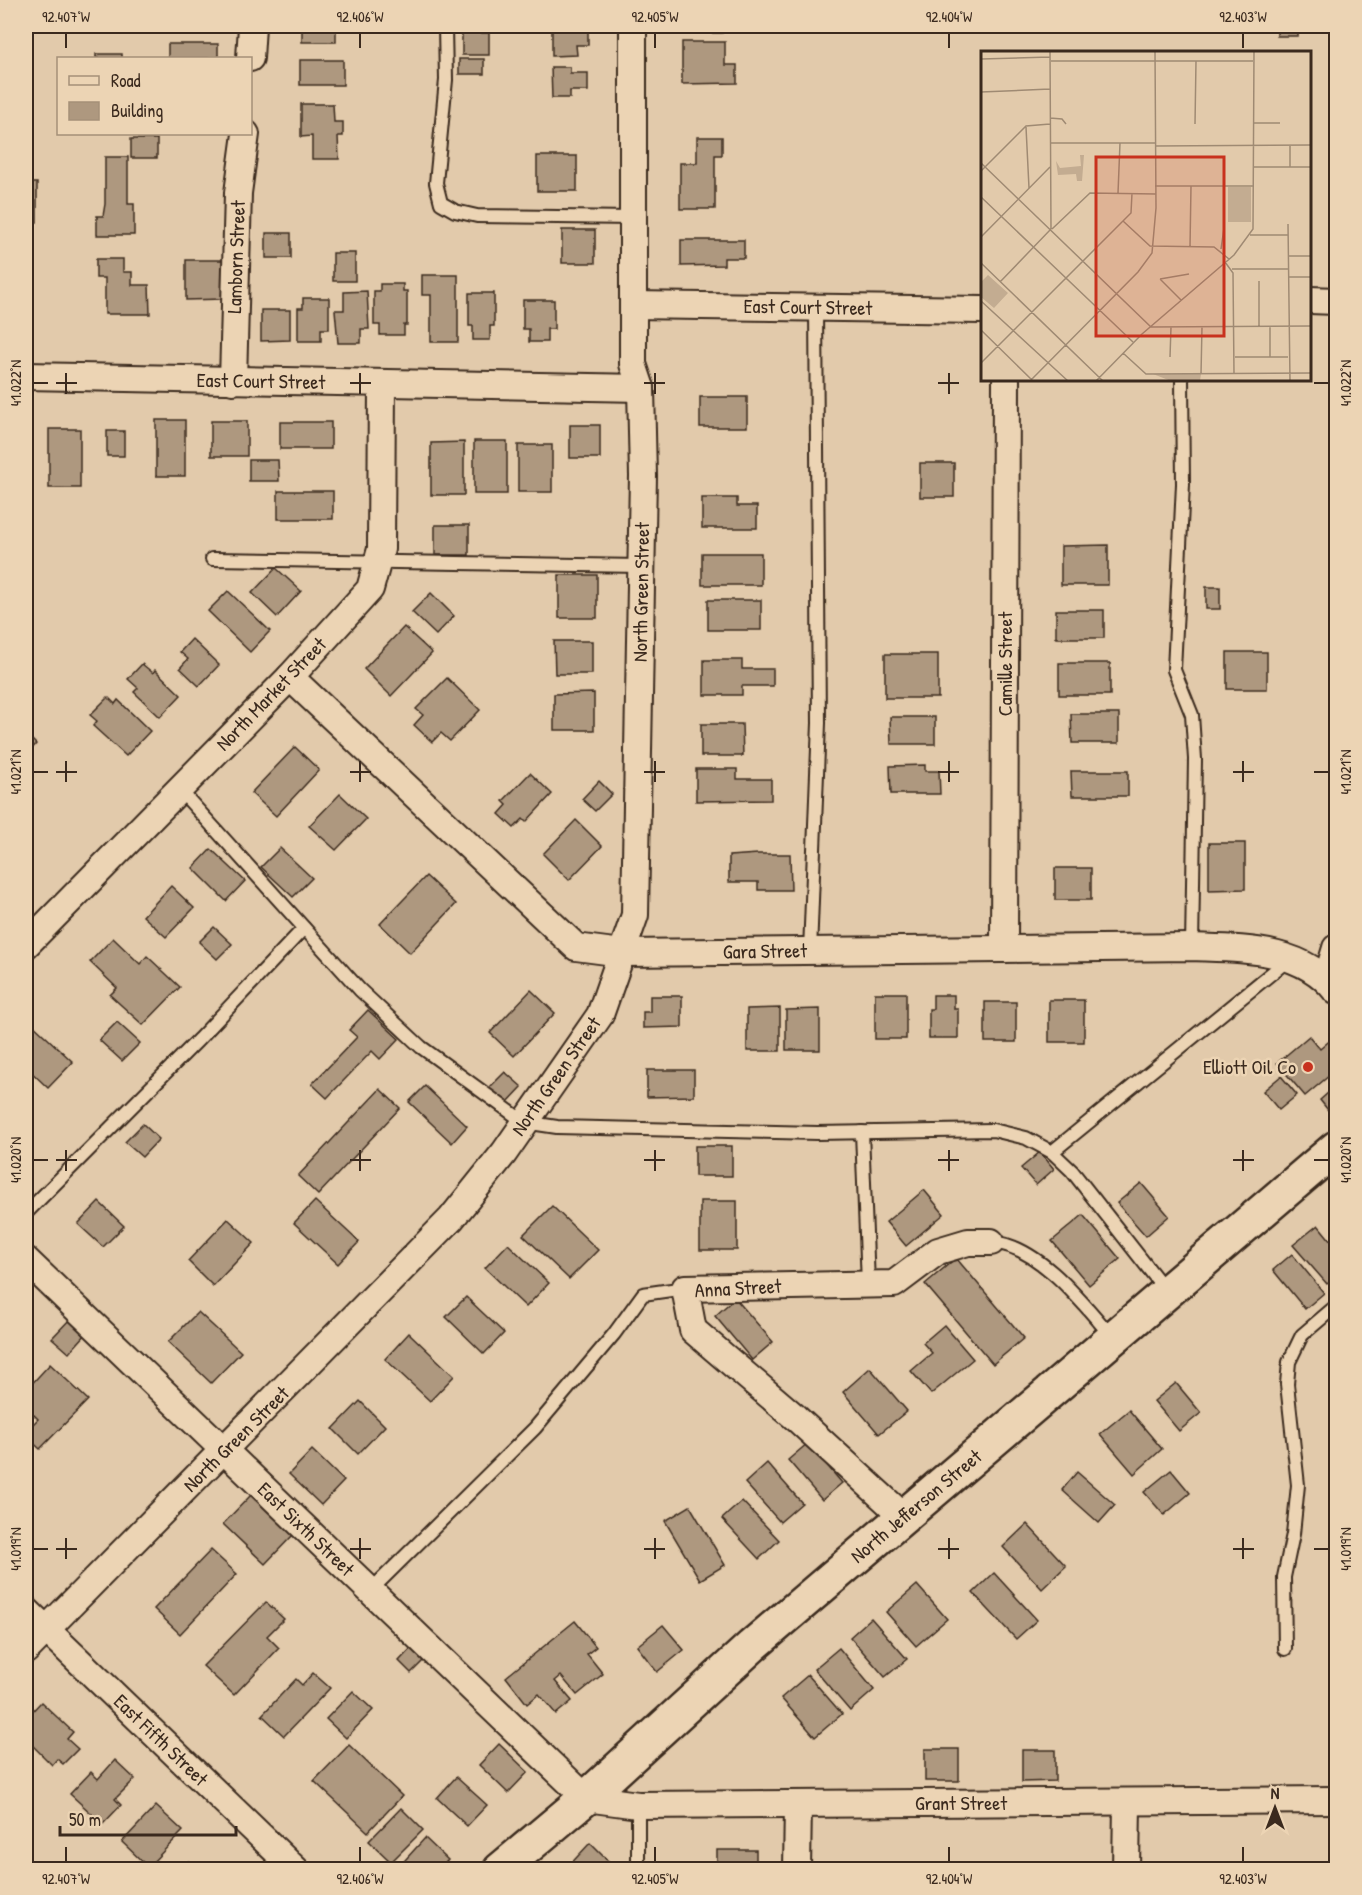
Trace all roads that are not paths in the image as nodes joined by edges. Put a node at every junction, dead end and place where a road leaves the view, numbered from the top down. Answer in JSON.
{"nodes":[{"id":1,"x":252,"y":26,"type":"edge"},
{"id":2,"x":445,"y":26,"type":"edge"},
{"id":3,"x":633,"y":26,"type":"edge"},
{"id":4,"x":250,"y":57,"type":"edge"},
{"id":5,"x":246,"y":135,"type":"edge"},
{"id":6,"x":633,"y":218,"type":"junction"},
{"id":7,"x":1311,"y":300,"type":"edge"},
{"id":8,"x":1336,"y":300,"type":"edge"},
{"id":9,"x":633,"y":305,"type":"junction"},
{"id":10,"x":816,"y":307,"type":"junction"},
{"id":11,"x":981,"y":310,"type":"edge"},
{"id":12,"x":26,"y":376,"type":"edge"},
{"id":13,"x":232,"y":381,"type":"junction"},
{"id":14,"x":1006,"y":381,"type":"edge"},
{"id":15,"x":1182,"y":381,"type":"edge"},
{"id":16,"x":382,"y":384,"type":"junction"},
{"id":17,"x":641,"y":388,"type":"junction"},
{"id":18,"x":212,"y":560,"type":"dead end"},
{"id":19,"x":379,"y":562,"type":"junction"},
{"id":20,"x":641,"y":566,"type":"junction"},
{"id":21,"x":290,"y":677,"type":"junction"},
{"id":22,"x":179,"y":789,"type":"junction"},
{"id":23,"x":304,"y":928,"type":"junction"},
{"id":24,"x":26,"y":945,"type":"edge"},
{"id":25,"x":1192,"y":947,"type":"junction"},
{"id":26,"x":1336,"y":948,"type":"edge"},
{"id":27,"x":1004,"y":949,"type":"junction"},
{"id":28,"x":810,"y":951,"type":"junction"},
{"id":29,"x":622,"y":953,"type":"junction"},
{"id":30,"x":1291,"y":958,"type":"junction"},
{"id":31,"x":1332,"y":985,"type":"edge"},
{"id":32,"x":524,"y":1122,"type":"junction"},
{"id":33,"x":862,"y":1132,"type":"junction"},
{"id":34,"x":1336,"y":1148,"type":"edge"},
{"id":35,"x":1052,"y":1152,"type":"junction"},
{"id":36,"x":26,"y":1213,"type":"edge"},
{"id":37,"x":991,"y":1242,"type":"joint"},
{"id":38,"x":26,"y":1260,"type":"edge"},
{"id":39,"x":868,"y":1284,"type":"junction"},
{"id":40,"x":685,"y":1288,"type":"junction"},
{"id":41,"x":1168,"y":1294,"type":"junction"},
{"id":42,"x":1336,"y":1306,"type":"edge"},
{"id":43,"x":1113,"y":1338,"type":"junction"},
{"id":44,"x":225,"y":1451,"type":"junction"},
{"id":45,"x":904,"y":1517,"type":"junction"},
{"id":46,"x":370,"y":1591,"type":"junction"},
{"id":47,"x":26,"y":1610,"type":"edge"},
{"id":48,"x":46,"y":1630,"type":"junction"},
{"id":49,"x":1285,"y":1649,"type":"dead end"},
{"id":50,"x":26,"y":1650,"type":"edge"},
{"id":51,"x":586,"y":1798,"type":"junction"},
{"id":52,"x":1336,"y":1800,"type":"edge"},
{"id":53,"x":1127,"y":1803,"type":"junction"},
{"id":54,"x":798,"y":1804,"type":"junction"},
{"id":55,"x":638,"y":1805,"type":"junction"},
{"id":56,"x":296,"y":1869,"type":"edge"},
{"id":57,"x":500,"y":1869,"type":"edge"},
{"id":58,"x":638,"y":1869,"type":"edge"},
{"id":59,"x":797,"y":1869,"type":"edge"},
{"id":60,"x":1126,"y":1869,"type":"edge"}],
"edges":[{"from":1,"to":4,"type":"street"},
{"from":2,"to":6,"type":"lane"},
{"from":3,"to":6,"type":"street","name":"North Green Street"},
{"from":5,"to":13,"type":"street","name":"Lamborn Street"},
{"from":6,"to":9,"type":"street","name":"North Green Street"},
{"from":7,"to":8,"type":"street"},
{"from":9,"to":10,"type":"street","name":"East Court Street"},
{"from":9,"to":17,"type":"street","name":"North Green Street"},
{"from":10,"to":11,"type":"street","name":"East Court Street"},
{"from":10,"to":28,"type":"lane"},
{"from":12,"to":13,"type":"street","name":"East Court Street"},
{"from":13,"to":16,"type":"street","name":"East Court Street"},
{"from":14,"to":27,"type":"street","name":"Camille Street"},
{"from":15,"to":25,"type":"lane"},
{"from":16,"to":17,"type":"street","name":"East Court Street"},
{"from":16,"to":19,"type":"street","name":"North Market Street"},
{"from":17,"to":20,"type":"street","name":"North Green Street"},
{"from":18,"to":19,"type":"lane"},
{"from":19,"to":20,"type":"lane"},
{"from":19,"to":21,"type":"street","name":"North Market Street"},
{"from":20,"to":29,"type":"street","name":"North Green Street"},
{"from":21,"to":22,"type":"street","name":"North Market Street"},
{"from":21,"to":29,"type":"street","name":"Gara Street"},
{"from":22,"to":23,"type":"lane"},
{"from":22,"to":24,"type":"street","name":"North Market Street"},
{"from":23,"to":32,"type":"lane"},
{"from":23,"to":36,"type":"lane"},
{"from":25,"to":27,"type":"street","name":"Gara Street"},
{"from":25,"to":30,"type":"street","name":"Gara Street"},
{"from":26,"to":31,"type":"street"},
{"from":27,"to":28,"type":"street","name":"Gara Street"},
{"from":28,"to":29,"type":"street","name":"Gara Street"},
{"from":29,"to":32,"type":"street","name":"North Green Street"},
{"from":30,"to":31,"type":"street","name":"Gara Street"},
{"from":30,"to":35,"type":"lane"},
{"from":32,"to":33,"type":"lane"},
{"from":32,"to":44,"type":"street","name":"North Green Street"},
{"from":33,"to":35,"type":"lane"},
{"from":33,"to":39,"type":"lane"},
{"from":34,"to":41,"type":"main road","name":"North Jefferson Street"},
{"from":35,"to":41,"type":"lane"},
{"from":37,"to":39,"type":"street","name":"Anna Street"},
{"from":37,"to":43,"type":"lane"},
{"from":38,"to":44,"type":"street","name":"East Sixth Street"},
{"from":39,"to":40,"type":"street","name":"Anna Street"},
{"from":40,"to":45,"type":"street","name":"Anna Street"},
{"from":40,"to":46,"type":"lane"},
{"from":41,"to":43,"type":"main road","name":"North Jefferson Street"},
{"from":42,"to":49,"type":"lane"},
{"from":43,"to":45,"type":"main road","name":"North Jefferson Street"},
{"from":44,"to":46,"type":"street","name":"East Sixth Street"},
{"from":44,"to":48,"type":"street","name":"North Green Street"},
{"from":45,"to":51,"type":"main road","name":"North Jefferson Street"},
{"from":46,"to":51,"type":"street","name":"East Sixth Street"},
{"from":47,"to":48,"type":"street","name":"East Fifth Street"},
{"from":48,"to":50,"type":"street","name":"North Green Street"},
{"from":48,"to":56,"type":"street","name":"East Fifth Street"},
{"from":51,"to":55,"type":"street","name":"Grant Street"},
{"from":51,"to":57,"type":"main road","name":"North Jefferson Street"},
{"from":52,"to":53,"type":"street","name":"Grant Street"},
{"from":53,"to":54,"type":"street","name":"Grant Street"},
{"from":53,"to":60,"type":"street"},
{"from":54,"to":55,"type":"street","name":"Grant Street"},
{"from":54,"to":59,"type":"street"},
{"from":55,"to":58,"type":"lane"}]}
